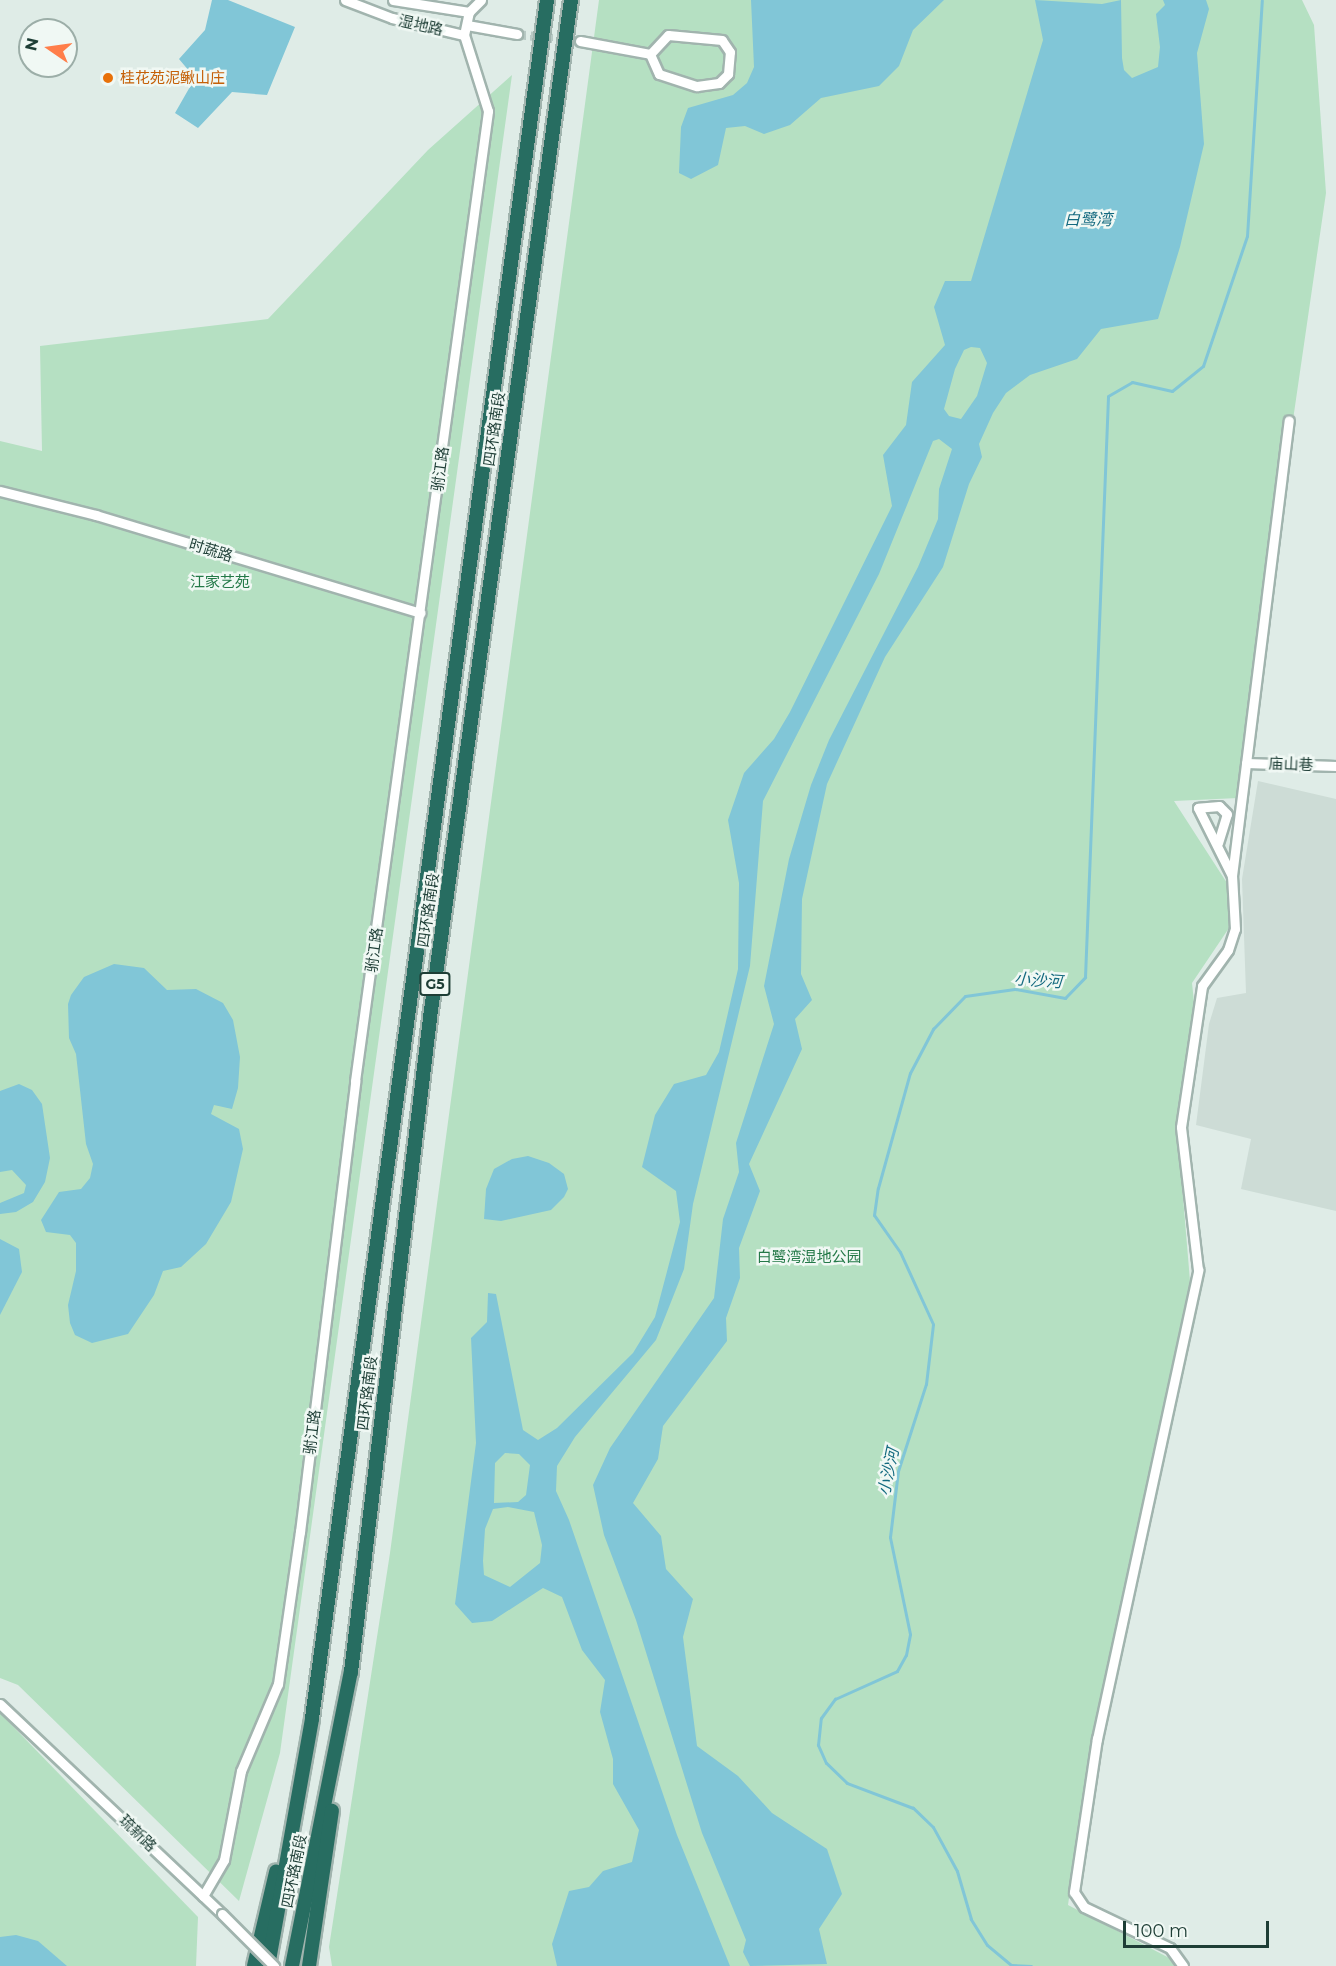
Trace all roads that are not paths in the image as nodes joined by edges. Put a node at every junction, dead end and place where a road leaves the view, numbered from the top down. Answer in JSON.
{"nodes":[{"id":1,"x":345,"y":0,"type":"edge"},
{"id":2,"x":393,"y":0,"type":"edge"},
{"id":3,"x":481,"y":0,"type":"edge"},
{"id":4,"x":547,"y":0,"type":"edge"},
{"id":5,"x":571,"y":0,"type":"edge"},
{"id":6,"x":470,"y":12,"type":"junction"},
{"id":7,"x":466,"y":30,"type":"junction"},
{"id":8,"x":517,"y":34,"type":"tunnel mouth"},
{"id":9,"x":580,"y":41,"type":"tunnel mouth"},
{"id":10,"x":650,"y":54,"type":"junction"},
{"id":11,"x":1289,"y":422,"type":"dead end"},
{"id":12,"x":0,"y":491,"type":"edge"},
{"id":13,"x":421,"y":613,"type":"junction"},
{"id":14,"x":1246,"y":763,"type":"junction"},
{"id":15,"x":1336,"y":766,"type":"edge"},
{"id":16,"x":1218,"y":843,"type":"dead end"},
{"id":17,"x":1232,"y":876,"type":"junction"},
{"id":18,"x":351,"y":1672,"type":"junction"},
{"id":19,"x":0,"y":1704,"type":"edge"},
{"id":20,"x":312,"y":1718,"type":"junction"},
{"id":21,"x":203,"y":1896,"type":"junction"},
{"id":22,"x":254,"y":1966,"type":"edge"},
{"id":23,"x":268,"y":1966,"type":"edge"},
{"id":24,"x":274,"y":1966,"type":"edge"},
{"id":25,"x":292,"y":1966,"type":"edge"},
{"id":26,"x":309,"y":1966,"type":"edge"},
{"id":27,"x":1184,"y":1966,"type":"edge"}],
"edges":[{"from":1,"to":7,"type":"street","name":"湿地路"},
{"from":2,"to":6,"type":"street","name":"湿地路"},
{"from":3,"to":6,"type":"street"},
{"from":4,"to":20,"type":"highway","name":"四环路南段","number":"G5"},
{"from":5,"to":18,"type":"highway","name":"四环路南段","number":"G5"},
{"from":6,"to":7,"type":"street","name":"驸江路"},
{"from":7,"to":8,"type":"street","name":"湿地路"},
{"from":7,"to":13,"type":"street","name":"驸江路"},
{"from":9,"to":10,"type":"street"},
{"from":10,"to":10,"type":"street"},
{"from":11,"to":14,"type":"street"},
{"from":12,"to":13,"type":"street","name":"时蔬路"},
{"from":13,"to":21,"type":"street","name":"驸江路"},
{"from":14,"to":15,"type":"street","name":"庙山巷"},
{"from":14,"to":17,"type":"street"},
{"from":16,"to":17,"type":"street"},
{"from":17,"to":27,"type":"street"},
{"from":18,"to":25,"type":"highway","name":"四环路南段","number":"G5"},
{"from":18,"to":26,"type":"highway"},
{"from":19,"to":21,"type":"street","name":"琉新路"},
{"from":20,"to":22,"type":"highway"},
{"from":20,"to":23,"type":"highway","name":"四环路南段","number":"G5"},
{"from":21,"to":24,"type":"street","name":"琉新路","bridge":true}]}
